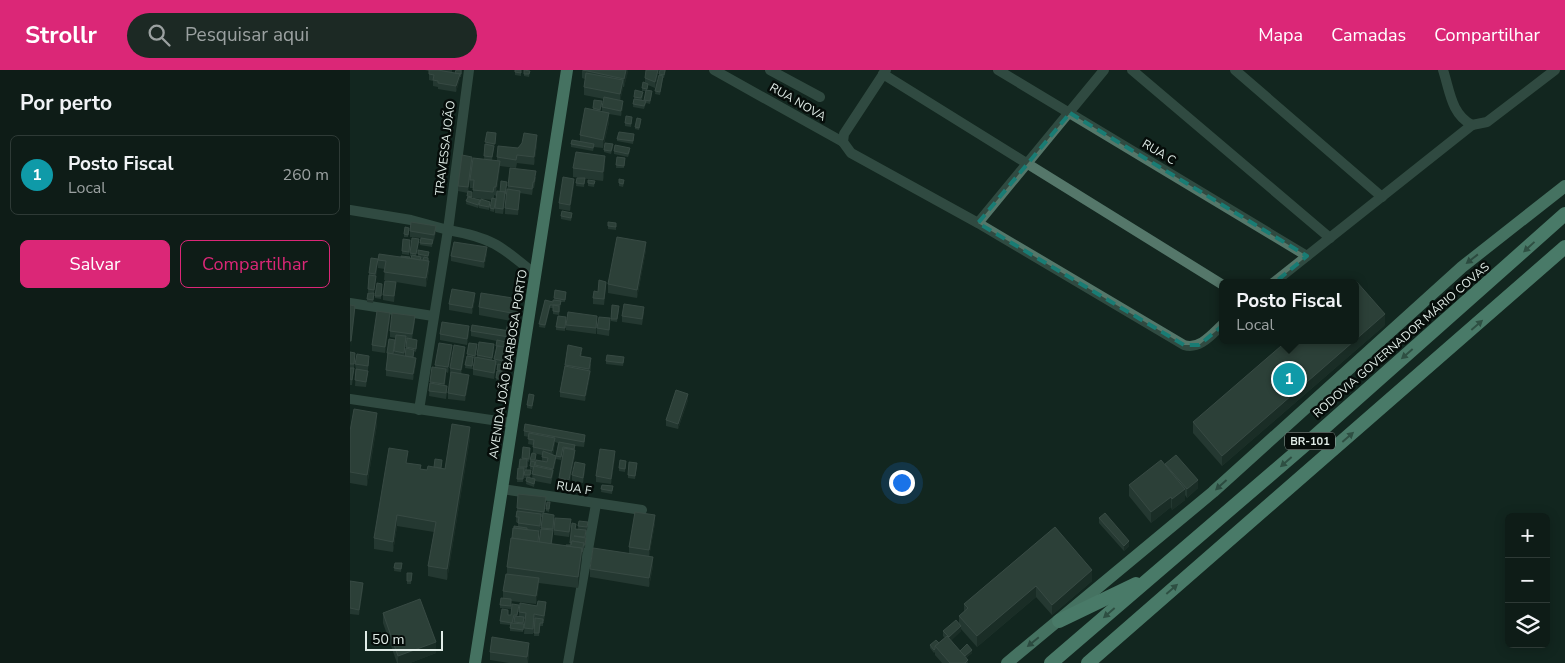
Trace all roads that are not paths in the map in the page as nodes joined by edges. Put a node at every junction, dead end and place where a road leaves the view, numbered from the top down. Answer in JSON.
{"nodes":[{"id":1,"x":469,"y":70,"type":"edge"},
{"id":2,"x":568,"y":70,"type":"edge"},
{"id":3,"x":714,"y":70,"type":"edge"},
{"id":4,"x":770,"y":70,"type":"edge"},
{"id":5,"x":998,"y":70,"type":"edge"},
{"id":6,"x":1104,"y":70,"type":"edge"},
{"id":7,"x":1132,"y":70,"type":"edge"},
{"id":8,"x":1235,"y":70,"type":"edge"},
{"id":9,"x":1443,"y":70,"type":"edge"},
{"id":10,"x":1556,"y":70,"type":"edge"},
{"id":11,"x":884,"y":72,"type":"edge"},
{"id":12,"x":736,"y":75,"type":"edge"},
{"id":13,"x":820,"y":97,"type":"dead end"},
{"id":14,"x":1070,"y":113,"type":"junction"},
{"id":15,"x":1472,"y":125,"type":"junction"},
{"id":16,"x":843,"y":142,"type":"junction"},
{"id":17,"x":1028,"y":164,"type":"junction"},
{"id":18,"x":1565,"y":186,"type":"edge"},
{"id":19,"x":1382,"y":197,"type":"junction"},
{"id":20,"x":350,"y":210,"type":"edge"},
{"id":21,"x":1565,"y":214,"type":"edge"},
{"id":22,"x":978,"y":223,"type":"junction"},
{"id":23,"x":448,"y":230,"type":"junction"},
{"id":24,"x":1330,"y":238,"type":"junction"},
{"id":25,"x":1565,"y":247,"type":"edge"},
{"id":26,"x":1308,"y":256,"type":"junction"},
{"id":27,"x":536,"y":275,"type":"junction"},
{"id":28,"x":1278,"y":279,"type":"edge"},
{"id":29,"x":1219,"y":283,"type":"edge"},
{"id":30,"x":350,"y":303,"type":"edge"},
{"id":31,"x":433,"y":316,"type":"junction"},
{"id":32,"x":1219,"y":328,"type":"edge"},
{"id":33,"x":350,"y":399,"type":"edge"},
{"id":34,"x":419,"y":410,"type":"junction"},
{"id":35,"x":512,"y":423,"type":"junction"},
{"id":36,"x":502,"y":489,"type":"junction"},
{"id":37,"x":596,"y":504,"type":"junction"},
{"id":38,"x":642,"y":510,"type":"dead end"},
{"id":39,"x":1153,"y":576,"type":"junction"},
{"id":40,"x":1059,"y":621,"type":"junction"},
{"id":41,"x":475,"y":663,"type":"edge"},
{"id":42,"x":568,"y":663,"type":"edge"},
{"id":43,"x":1007,"y":663,"type":"edge"},
{"id":44,"x":1051,"y":663,"type":"edge"},
{"id":45,"x":1088,"y":663,"type":"edge"}],
"edges":[{"from":1,"to":23,"type":"street","name":"TRAVESSA JOÃO"},
{"from":2,"to":27,"type":"main road","name":"AVENIDA JOÃO BARBOSA PORTO"},
{"from":3,"to":12,"type":"street","name":"RUA NOVA"},
{"from":4,"to":13,"type":"street"},
{"from":5,"to":14,"type":"street","name":"RUA C"},
{"from":6,"to":14,"type":"street"},
{"from":7,"to":24,"type":"street"},
{"from":8,"to":19,"type":"street"},
{"from":9,"to":15,"type":"street"},
{"from":10,"to":15,"type":"street"},
{"from":11,"to":16,"type":"street"},
{"from":11,"to":17,"type":"street"},
{"from":12,"to":16,"type":"street","name":"RUA NOVA"},
{"from":14,"to":17,"type":"street"},
{"from":14,"to":26,"type":"street","name":"RUA C"},
{"from":15,"to":19,"type":"street"},
{"from":16,"to":22,"type":"street","name":"RUA NOVA"},
{"from":17,"to":22,"type":"street"},
{"from":17,"to":29,"type":"street"},
{"from":18,"to":40,"type":"main road","one_way":true},
{"from":19,"to":24,"type":"street"},
{"from":20,"to":23,"type":"street"},
{"from":21,"to":39,"type":"highway","name":"RODOVIA GOVERNADOR MÁRIO COVAS","number":"BR-101","one_way":true},
{"from":22,"to":32,"type":"street","name":"RUA NOVA"},
{"from":23,"to":27,"type":"street"},
{"from":23,"to":31,"type":"street","name":"TRAVESSA JOÃO"},
{"from":24,"to":26,"type":"street"},
{"from":45,"to":25,"type":"highway","number":"BR-101","one_way":true},
{"from":26,"to":28,"type":"street"},
{"from":27,"to":35,"type":"main road","name":"AVENIDA JOÃO BARBOSA PORTO"},
{"from":30,"to":31,"type":"street"},
{"from":31,"to":34,"type":"street","name":"TRAVESSA JOÃO"},
{"from":33,"to":34,"type":"street"},
{"from":34,"to":35,"type":"street"},
{"from":35,"to":36,"type":"main road","name":"AVENIDA JOÃO BARBOSA PORTO"},
{"from":36,"to":37,"type":"street","name":"RUA F"},
{"from":36,"to":41,"type":"main road","name":"AVENIDA JOÃO BARBOSA PORTO"},
{"from":37,"to":38,"type":"street","name":"RUA F"},
{"from":37,"to":42,"type":"street"},
{"from":39,"to":40,"type":"highway"},
{"from":39,"to":44,"type":"highway","name":"RODOVIA GOVERNADOR MÁRIO COVAS","number":"BR-101","one_way":true},
{"from":40,"to":43,"type":"main road","one_way":true}]}
